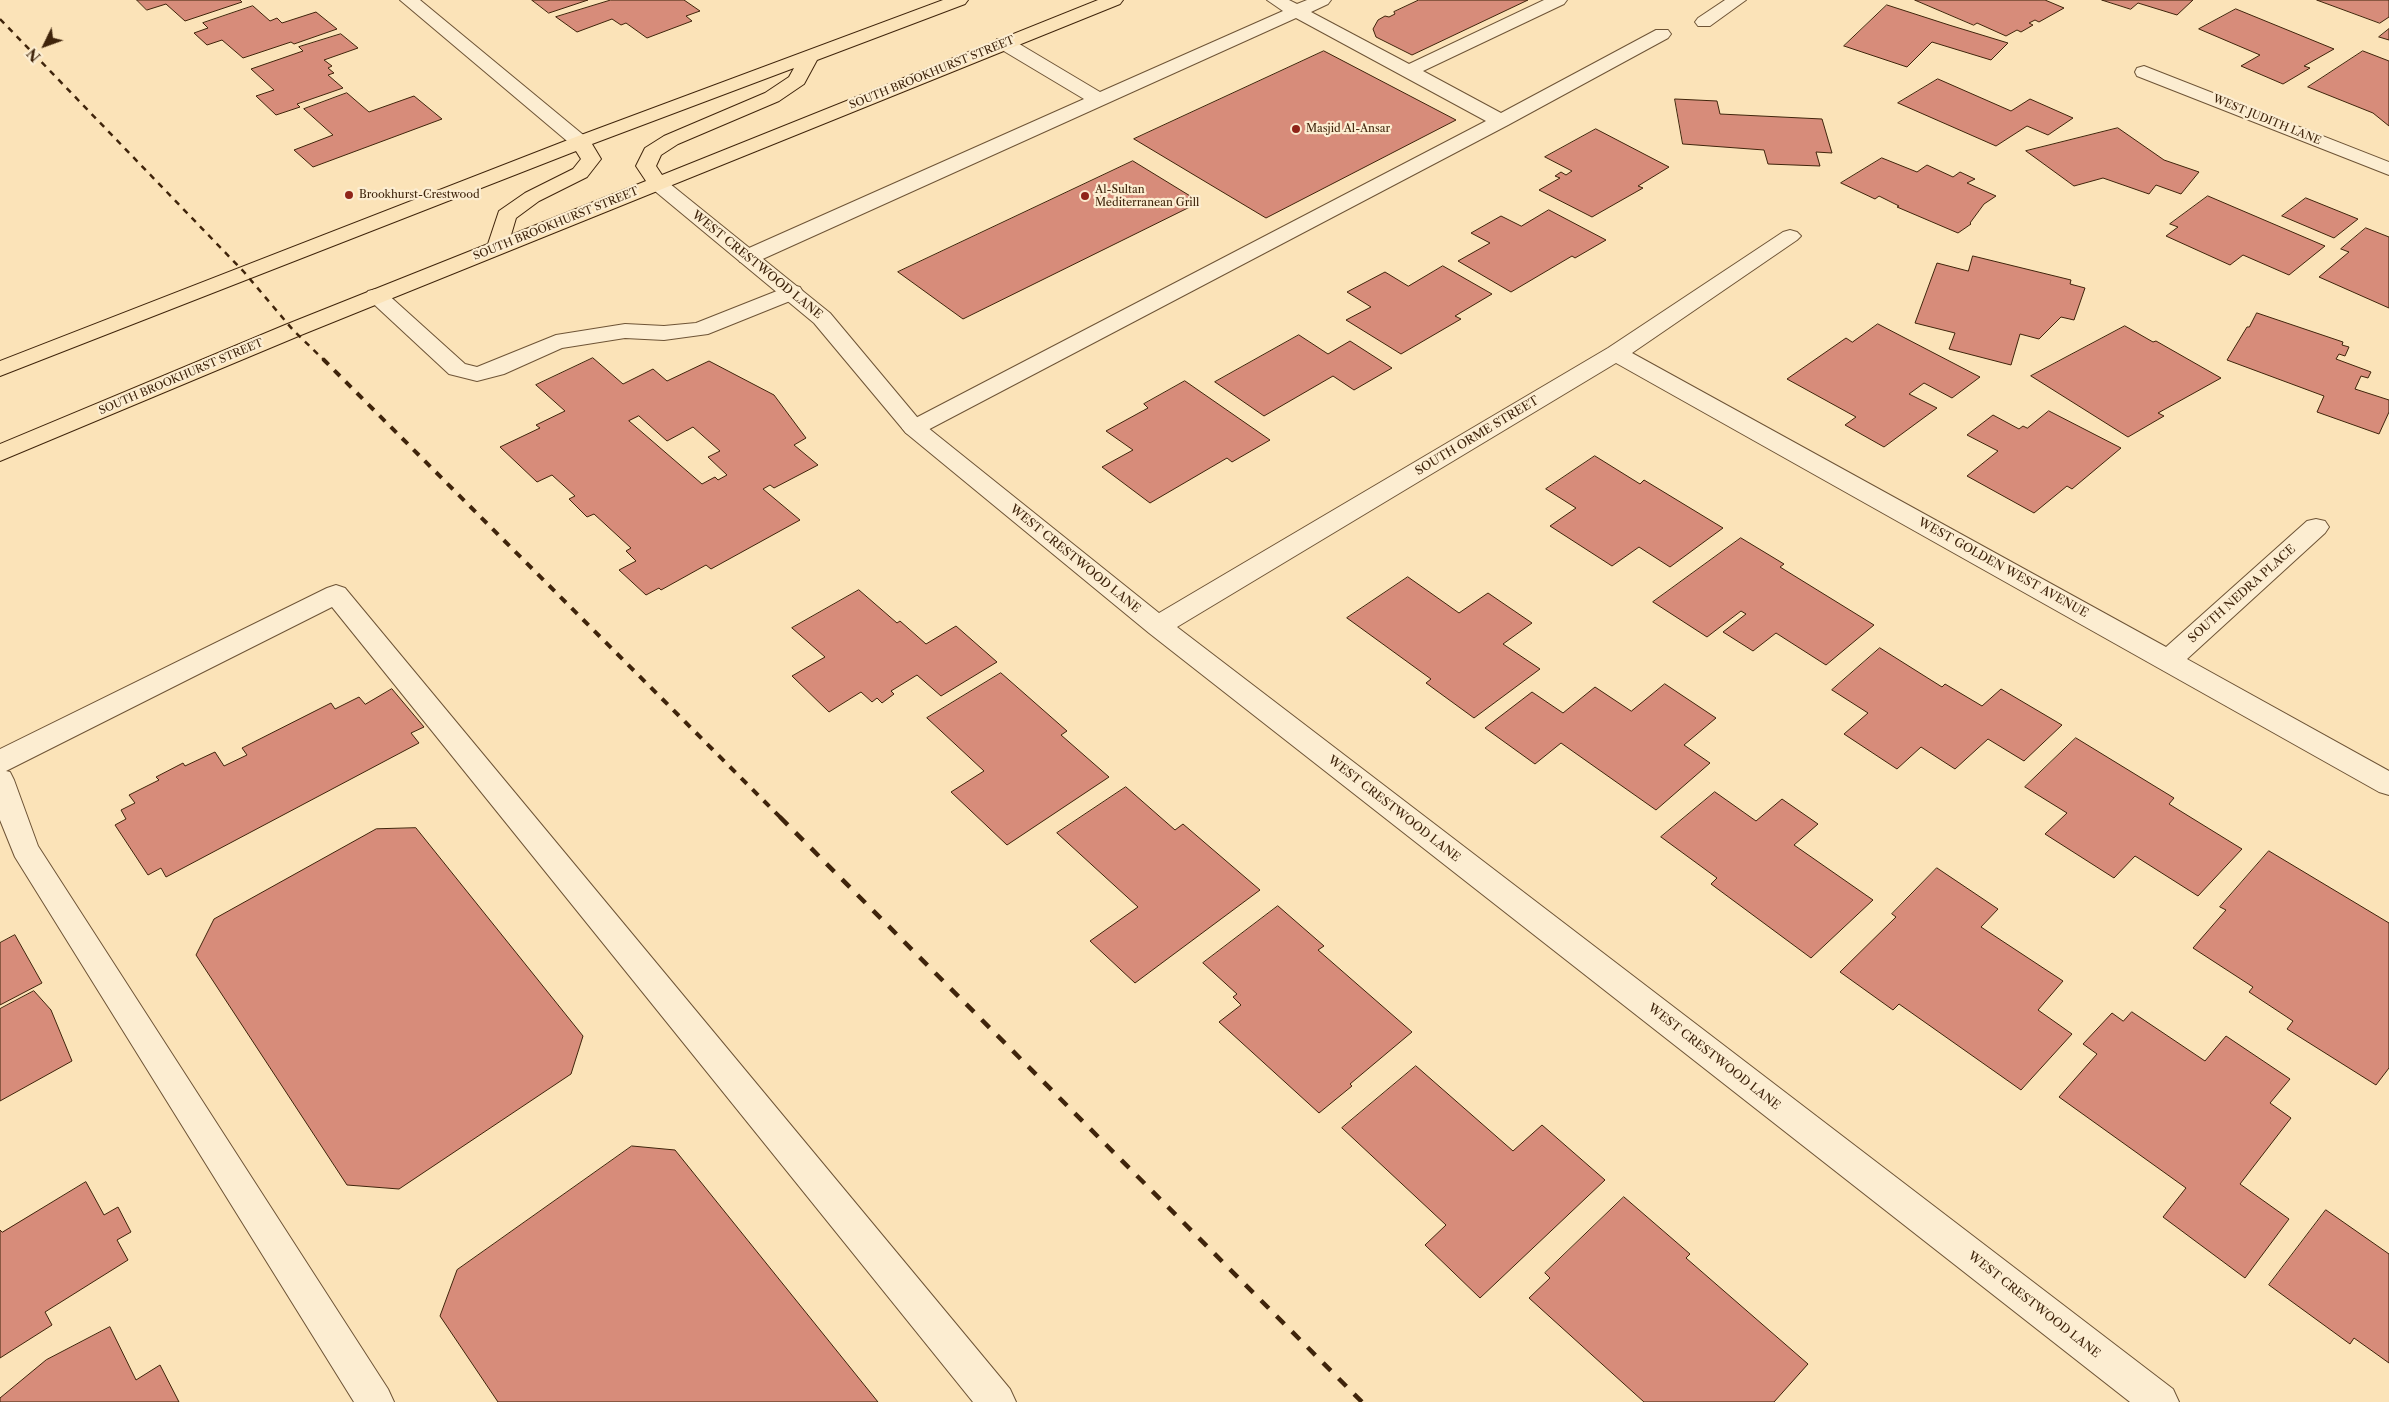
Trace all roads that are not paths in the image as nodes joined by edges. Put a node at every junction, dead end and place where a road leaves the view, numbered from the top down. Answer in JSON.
{"nodes":[{"id":1,"x":409,"y":0,"type":"edge"},
{"id":2,"x":959,"y":0,"type":"edge"},
{"id":3,"x":1114,"y":0,"type":"edge"},
{"id":4,"x":1276,"y":0,"type":"edge"},
{"id":5,"x":1322,"y":0,"type":"edge"},
{"id":6,"x":1558,"y":0,"type":"edge"},
{"id":7,"x":1737,"y":0,"type":"edge"},
{"id":8,"x":1298,"y":12,"type":"junction"},
{"id":9,"x":1704,"y":22,"type":"dead end"},
{"id":10,"x":1662,"y":34,"type":"dead end"},
{"id":11,"x":1004,"y":44,"type":"junction"},
{"id":12,"x":809,"y":57,"type":"junction"},
{"id":13,"x":1409,"y":71,"type":"junction"},
{"id":14,"x":2144,"y":72,"type":"dead end"},
{"id":15,"x":1098,"y":100,"type":"junction"},
{"id":16,"x":1501,"y":121,"type":"junction"},
{"id":17,"x":580,"y":142,"type":"junction"},
{"id":18,"x":2389,"y":169,"type":"edge"},
{"id":19,"x":657,"y":183,"type":"junction"},
{"id":20,"x":1790,"y":236,"type":"dead end"},
{"id":21,"x":497,"y":249,"type":"junction"},
{"id":22,"x":748,"y":257,"type":"junction"},
{"id":23,"x":792,"y":292,"type":"junction"},
{"id":24,"x":376,"y":296,"type":"junction"},
{"id":25,"x":1616,"y":353,"type":"junction"},
{"id":26,"x":0,"y":369,"type":"edge"},
{"id":27,"x":914,"y":428,"type":"junction"},
{"id":28,"x":0,"y":453,"type":"edge"},
{"id":29,"x":2316,"y":527,"type":"dead end"},
{"id":30,"x":1158,"y":626,"type":"junction"},
{"id":31,"x":2168,"y":660,"type":"junction"},
{"id":32,"x":0,"y":762,"type":"edge"},
{"id":33,"x":0,"y":780,"type":"edge"},
{"id":34,"x":2389,"y":784,"type":"edge"},
{"id":35,"x":375,"y":1402,"type":"edge"},
{"id":36,"x":997,"y":1402,"type":"edge"},
{"id":37,"x":2160,"y":1402,"type":"edge"}],
"edges":[{"from":1,"to":17,"type":"street"},
{"from":2,"to":12,"type":"main road"},
{"from":3,"to":11,"type":"main road","name":"SOUTH BROOKHURST STREET"},
{"from":4,"to":8,"type":"street"},
{"from":5,"to":8,"type":"street"},
{"from":6,"to":13,"type":"street"},
{"from":7,"to":9,"type":"street"},
{"from":8,"to":13,"type":"street"},
{"from":8,"to":15,"type":"street"},
{"from":10,"to":16,"type":"street"},
{"from":11,"to":15,"type":"street"},
{"from":11,"to":19,"type":"main road","name":"SOUTH BROOKHURST STREET"},
{"from":12,"to":17,"type":"main road"},
{"from":12,"to":19,"type":"main road"},
{"from":13,"to":16,"type":"street"},
{"from":14,"to":18,"type":"street","name":"WEST JUDITH LANE"},
{"from":15,"to":22,"type":"street"},
{"from":16,"to":27,"type":"street"},
{"from":17,"to":21,"type":"main road"},
{"from":17,"to":26,"type":"main road"},
{"from":19,"to":21,"type":"main road","name":"SOUTH BROOKHURST STREET"},
{"from":19,"to":22,"type":"street","name":"WEST CRESTWOOD LANE"},
{"from":20,"to":25,"type":"street","name":"SOUTH ORME STREET"},
{"from":21,"to":24,"type":"main road","name":"SOUTH BROOKHURST STREET"},
{"from":22,"to":23,"type":"street","name":"WEST CRESTWOOD LANE"},
{"from":23,"to":24,"type":"street"},
{"from":23,"to":27,"type":"street","name":"WEST CRESTWOOD LANE"},
{"from":24,"to":28,"type":"main road","name":"SOUTH BROOKHURST STREET"},
{"from":25,"to":30,"type":"street","name":"SOUTH ORME STREET"},
{"from":25,"to":31,"type":"street","name":"WEST GOLDEN WEST AVENUE"},
{"from":27,"to":30,"type":"street","name":"WEST CRESTWOOD LANE"},
{"from":29,"to":31,"type":"street","name":"SOUTH NEDRA PLACE"},
{"from":30,"to":37,"type":"street","name":"WEST CRESTWOOD LANE"},
{"from":31,"to":34,"type":"street","name":"WEST GOLDEN WEST AVENUE"},
{"from":32,"to":36,"type":"street"},
{"from":33,"to":35,"type":"street"}]}
